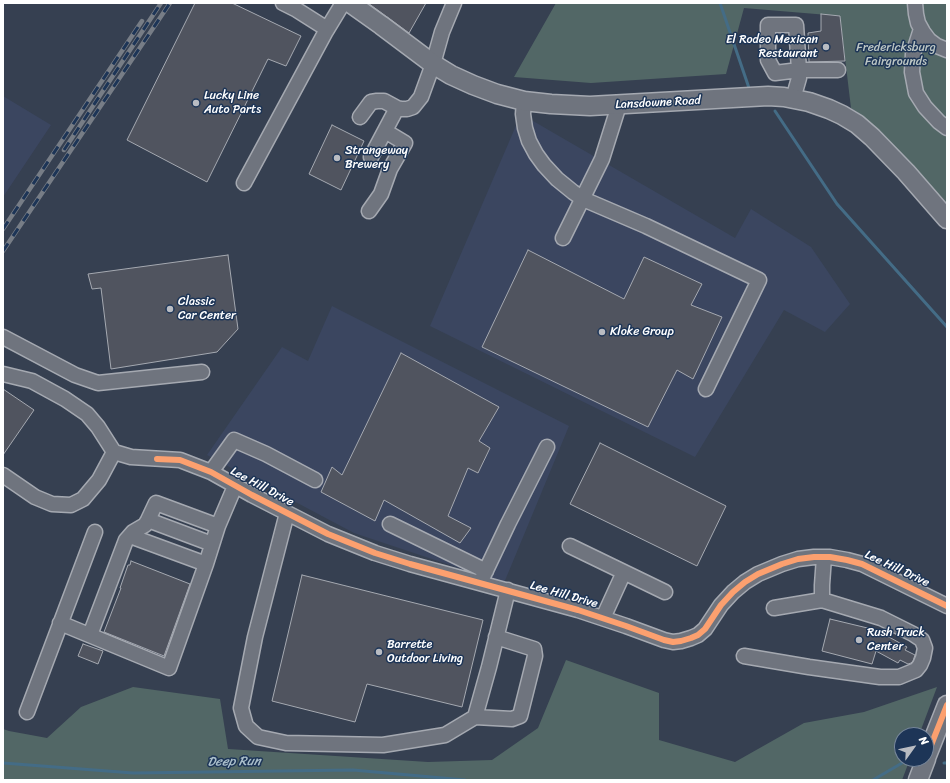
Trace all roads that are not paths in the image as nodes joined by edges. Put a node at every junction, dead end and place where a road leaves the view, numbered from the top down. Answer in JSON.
{"nodes":[{"id":1,"x":283,"y":3,"type":"edge"},
{"id":2,"x":344,"y":3,"type":"edge"},
{"id":3,"x":350,"y":3,"type":"edge"},
{"id":4,"x":454,"y":3,"type":"edge"},
{"id":5,"x":915,"y":3,"type":"edge"},
{"id":6,"x":327,"y":29,"type":"junction"},
{"id":7,"x":921,"y":29,"type":"junction"},
{"id":8,"x":947,"y":50,"type":"edge"},
{"id":9,"x":433,"y":64,"type":"junction"},
{"id":10,"x":838,"y":70,"type":"dead end"},
{"id":11,"x":793,"y":99,"type":"junction"},
{"id":12,"x":524,"y":100,"type":"junction"},
{"id":13,"x":619,"y":105,"type":"junction"},
{"id":14,"x":397,"y":108,"type":"junction"},
{"id":15,"x":360,"y":117,"type":"dead end"},
{"id":16,"x":947,"y":128,"type":"edge"},
{"id":17,"x":385,"y":131,"type":"junction"},
{"id":18,"x":371,"y":157,"type":"dead end"},
{"id":19,"x":244,"y":183,"type":"dead end"},
{"id":20,"x":582,"y":198,"type":"junction"},
{"id":21,"x":369,"y":211,"type":"dead end"},
{"id":22,"x":947,"y":219,"type":"edge"},
{"id":23,"x":564,"y":238,"type":"dead end"},
{"id":24,"x":3,"y":337,"type":"edge"},
{"id":25,"x":202,"y":372,"type":"dead end"},
{"id":26,"x":3,"y":374,"type":"edge"},
{"id":27,"x":706,"y":389,"type":"dead end"},
{"id":28,"x":547,"y":447,"type":"dead end"},
{"id":29,"x":114,"y":452,"type":"junction"},
{"id":30,"x":211,"y":472,"type":"junction"},
{"id":31,"x":3,"y":475,"type":"edge"},
{"id":32,"x":315,"y":480,"type":"dead end"},
{"id":33,"x":235,"y":486,"type":"junction"},
{"id":34,"x":288,"y":513,"type":"junction"},
{"id":35,"x":148,"y":520,"type":"junction"},
{"id":36,"x":390,"y":524,"type":"dead end"},
{"id":37,"x":218,"y":526,"type":"junction"},
{"id":38,"x":95,"y":532,"type":"dead end"},
{"id":39,"x":130,"y":536,"type":"junction"},
{"id":40,"x":212,"y":544,"type":"junction"},
{"id":41,"x":570,"y":546,"type":"dead end"},
{"id":42,"x":824,"y":557,"type":"junction"},
{"id":43,"x":206,"y":564,"type":"junction"},
{"id":44,"x":624,"y":572,"type":"junction"},
{"id":45,"x":483,"y":577,"type":"junction"},
{"id":46,"x":508,"y":590,"type":"junction"},
{"id":47,"x":665,"y":592,"type":"dead end"},
{"id":48,"x":822,"y":600,"type":"junction"},
{"id":49,"x":947,"y":606,"type":"edge"},
{"id":50,"x":774,"y":608,"type":"dead end"},
{"id":51,"x":603,"y":618,"type":"junction"},
{"id":52,"x":60,"y":623,"type":"junction"},
{"id":53,"x":90,"y":635,"type":"junction"},
{"id":54,"x":496,"y":637,"type":"junction"},
{"id":55,"x":744,"y":656,"type":"dead end"},
{"id":56,"x":947,"y":705,"type":"edge"},
{"id":57,"x":27,"y":712,"type":"dead end"},
{"id":58,"x":475,"y":716,"type":"junction"},
{"id":59,"x":934,"y":738,"type":"edge"},
{"id":60,"x":923,"y":767,"type":"edge"},
{"id":61,"x":918,"y":780,"type":"edge"}],
"edges":[{"from":1,"to":6,"type":"street"},
{"from":2,"to":6,"type":"street"},
{"from":3,"to":9,"type":"main road","name":"Lansdowne Road"},
{"from":4,"to":9,"type":"street"},
{"from":5,"to":7,"type":"street"},
{"from":6,"to":19,"type":"street"},
{"from":7,"to":8,"type":"street"},
{"from":7,"to":16,"type":"street"},
{"from":9,"to":12,"type":"main road","name":"Lansdowne Road"},
{"from":9,"to":14,"type":"street"},
{"from":10,"to":11,"type":"street"},
{"from":11,"to":13,"type":"main road","name":"Lansdowne Road"},
{"from":11,"to":22,"type":"main road","name":"Lansdowne Road"},
{"from":12,"to":13,"type":"main road","name":"Lansdowne Road"},
{"from":12,"to":20,"type":"street"},
{"from":13,"to":20,"type":"street"},
{"from":14,"to":15,"type":"street"},
{"from":14,"to":17,"type":"street"},
{"from":17,"to":18,"type":"street"},
{"from":17,"to":21,"type":"street"},
{"from":20,"to":23,"type":"street"},
{"from":20,"to":27,"type":"street"},
{"from":24,"to":25,"type":"street"},
{"from":26,"to":29,"type":"street"},
{"from":28,"to":45,"type":"street"},
{"from":29,"to":30,"type":"street","name":"Lee Hill Drive"},
{"from":29,"to":31,"type":"street"},
{"from":30,"to":32,"type":"street"},
{"from":30,"to":33,"type":"street","name":"Lee Hill Drive"},
{"from":33,"to":34,"type":"street","name":"Lee Hill Drive"},
{"from":33,"to":37,"type":"street"},
{"from":34,"to":45,"type":"street","name":"Lee Hill Drive"},
{"from":34,"to":58,"type":"street"},
{"from":35,"to":37,"type":"street"},
{"from":35,"to":39,"type":"street"},
{"from":35,"to":40,"type":"street"},
{"from":36,"to":45,"type":"street"},
{"from":37,"to":40,"type":"street"},
{"from":38,"to":52,"type":"street"},
{"from":39,"to":43,"type":"street"},
{"from":39,"to":53,"type":"street"},
{"from":40,"to":43,"type":"street"},
{"from":41,"to":44,"type":"street"},
{"from":42,"to":48,"type":"street"},
{"from":42,"to":49,"type":"street","name":"Lee Hill Drive"},
{"from":42,"to":51,"type":"street","name":"Lee Hill Drive"},
{"from":43,"to":53,"type":"street"},
{"from":44,"to":47,"type":"street"},
{"from":44,"to":51,"type":"street"},
{"from":45,"to":46,"type":"street","name":"Lee Hill Drive"},
{"from":46,"to":51,"type":"street","name":"Lee Hill Drive"},
{"from":46,"to":54,"type":"street"},
{"from":48,"to":50,"type":"street"},
{"from":48,"to":55,"type":"street"},
{"from":52,"to":53,"type":"street"},
{"from":52,"to":57,"type":"street"},
{"from":54,"to":58,"type":"street"},
{"from":54,"to":58,"type":"street"},
{"from":56,"to":59,"type":"main road"},
{"from":60,"to":61,"type":"main road"}]}
